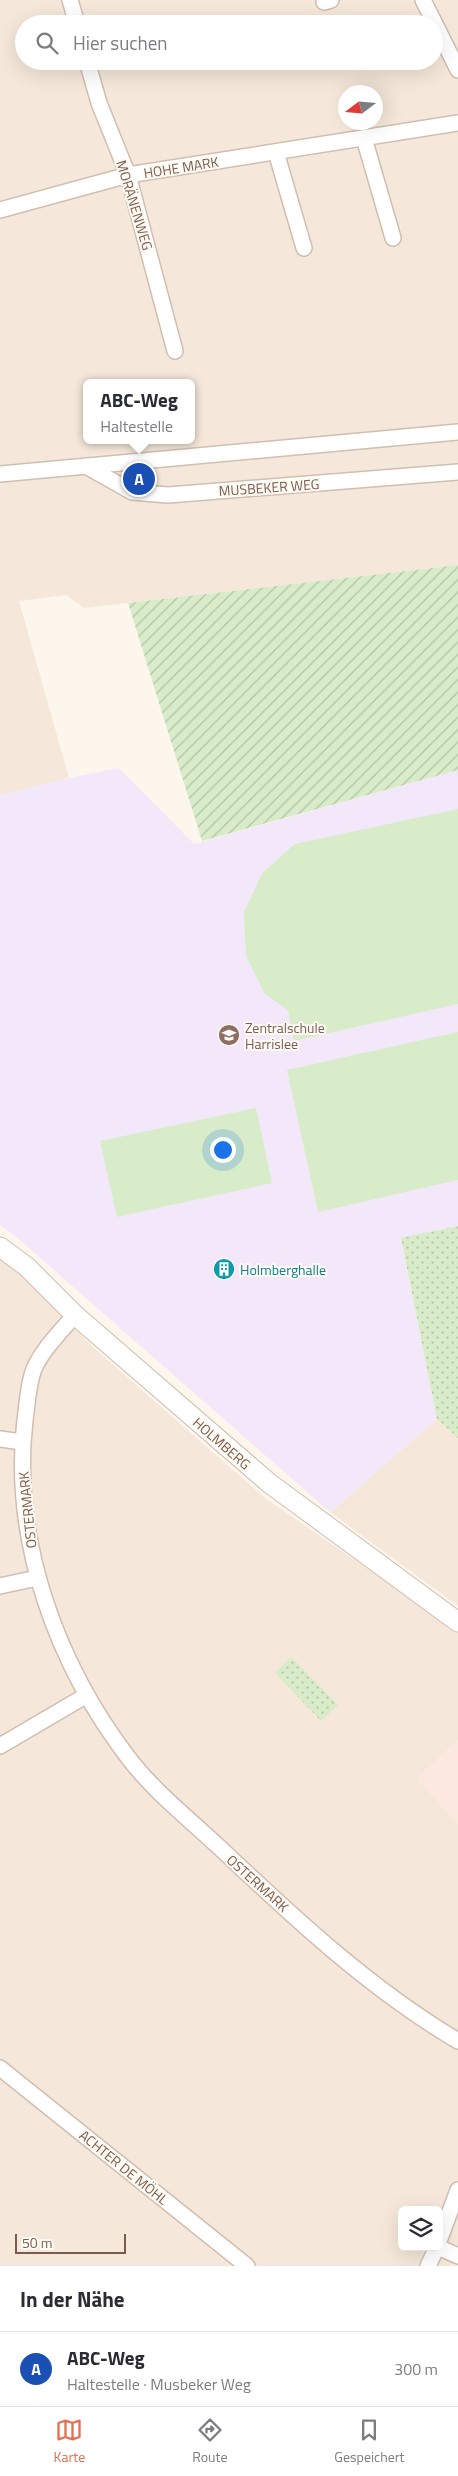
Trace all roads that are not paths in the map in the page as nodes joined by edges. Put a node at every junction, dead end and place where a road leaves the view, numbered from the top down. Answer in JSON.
{"nodes":[{"id":1,"x":70,"y":0,"type":"edge"},
{"id":2,"x":423,"y":0,"type":"edge"},
{"id":3,"x":74,"y":15,"type":"edge"},
{"id":4,"x":430,"y":15,"type":"edge"},
{"id":5,"x":443,"y":40,"type":"edge"},
{"id":6,"x":90,"y":70,"type":"edge"},
{"id":7,"x":458,"y":70,"type":"edge"},
{"id":8,"x":458,"y":123,"type":"edge"},
{"id":9,"x":364,"y":138,"type":"junction"},
{"id":10,"x":276,"y":152,"type":"junction"},
{"id":11,"x":128,"y":175,"type":"junction"},
{"id":12,"x":0,"y":210,"type":"edge"},
{"id":13,"x":393,"y":238,"type":"dead end"},
{"id":14,"x":304,"y":248,"type":"dead end"},
{"id":15,"x":176,"y":351,"type":"dead end"},
{"id":16,"x":458,"y":432,"type":"edge"},
{"id":17,"x":86,"y":466,"type":"junction"},
{"id":18,"x":458,"y":472,"type":"edge"},
{"id":19,"x":0,"y":474,"type":"edge"},
{"id":20,"x":0,"y":1247,"type":"edge"},
{"id":21,"x":75,"y":1315,"type":"junction"},
{"id":22,"x":0,"y":1439,"type":"edge"},
{"id":23,"x":22,"y":1442,"type":"junction"},
{"id":24,"x":37,"y":1578,"type":"junction"},
{"id":25,"x":0,"y":1586,"type":"edge"},
{"id":26,"x":458,"y":1622,"type":"edge"},
{"id":27,"x":87,"y":1696,"type":"junction"},
{"id":28,"x":0,"y":1746,"type":"edge"},
{"id":29,"x":458,"y":2041,"type":"edge"},
{"id":30,"x":0,"y":2068,"type":"edge"},
{"id":31,"x":458,"y":2190,"type":"edge"},
{"id":32,"x":443,"y":2230,"type":"edge"},
{"id":33,"x":443,"y":2249,"type":"edge"},
{"id":34,"x":436,"y":2251,"type":"edge"},
{"id":35,"x":458,"y":2256,"type":"edge"},
{"id":36,"x":247,"y":2266,"type":"edge"},
{"id":37,"x":428,"y":2266,"type":"edge"}],
"edges":[{"from":1,"to":3,"type":"street"},
{"from":2,"to":4,"type":"street"},
{"from":5,"to":7,"type":"street"},
{"from":6,"to":11,"type":"street","name":"MORÄNENWEG"},
{"from":8,"to":9,"type":"street","name":"HOHE MARK"},
{"from":9,"to":10,"type":"street","name":"HOHE MARK"},
{"from":9,"to":13,"type":"street"},
{"from":10,"to":11,"type":"street","name":"HOHE MARK"},
{"from":10,"to":14,"type":"street"},
{"from":11,"to":12,"type":"street","name":"HOHE MARK"},
{"from":11,"to":15,"type":"street","name":"MORÄNENWEG"},
{"from":16,"to":17,"type":"street"},
{"from":17,"to":18,"type":"street","name":"MUSBEKER WEG"},
{"from":17,"to":19,"type":"street"},
{"from":20,"to":21,"type":"street","name":"HOLMBERG"},
{"from":21,"to":23,"type":"street","name":"OSTERMARK"},
{"from":21,"to":26,"type":"street","name":"HOLMBERG"},
{"from":22,"to":23,"type":"street"},
{"from":23,"to":24,"type":"street","name":"OSTERMARK"},
{"from":24,"to":25,"type":"street"},
{"from":24,"to":27,"type":"street","name":"OSTERMARK"},
{"from":27,"to":28,"type":"street"},
{"from":27,"to":29,"type":"street","name":"OSTERMARK"},
{"from":30,"to":36,"type":"street","name":"ACHTER DE MÖHL"},
{"from":31,"to":32,"type":"street"},
{"from":33,"to":35,"type":"street"},
{"from":34,"to":37,"type":"street"}]}
